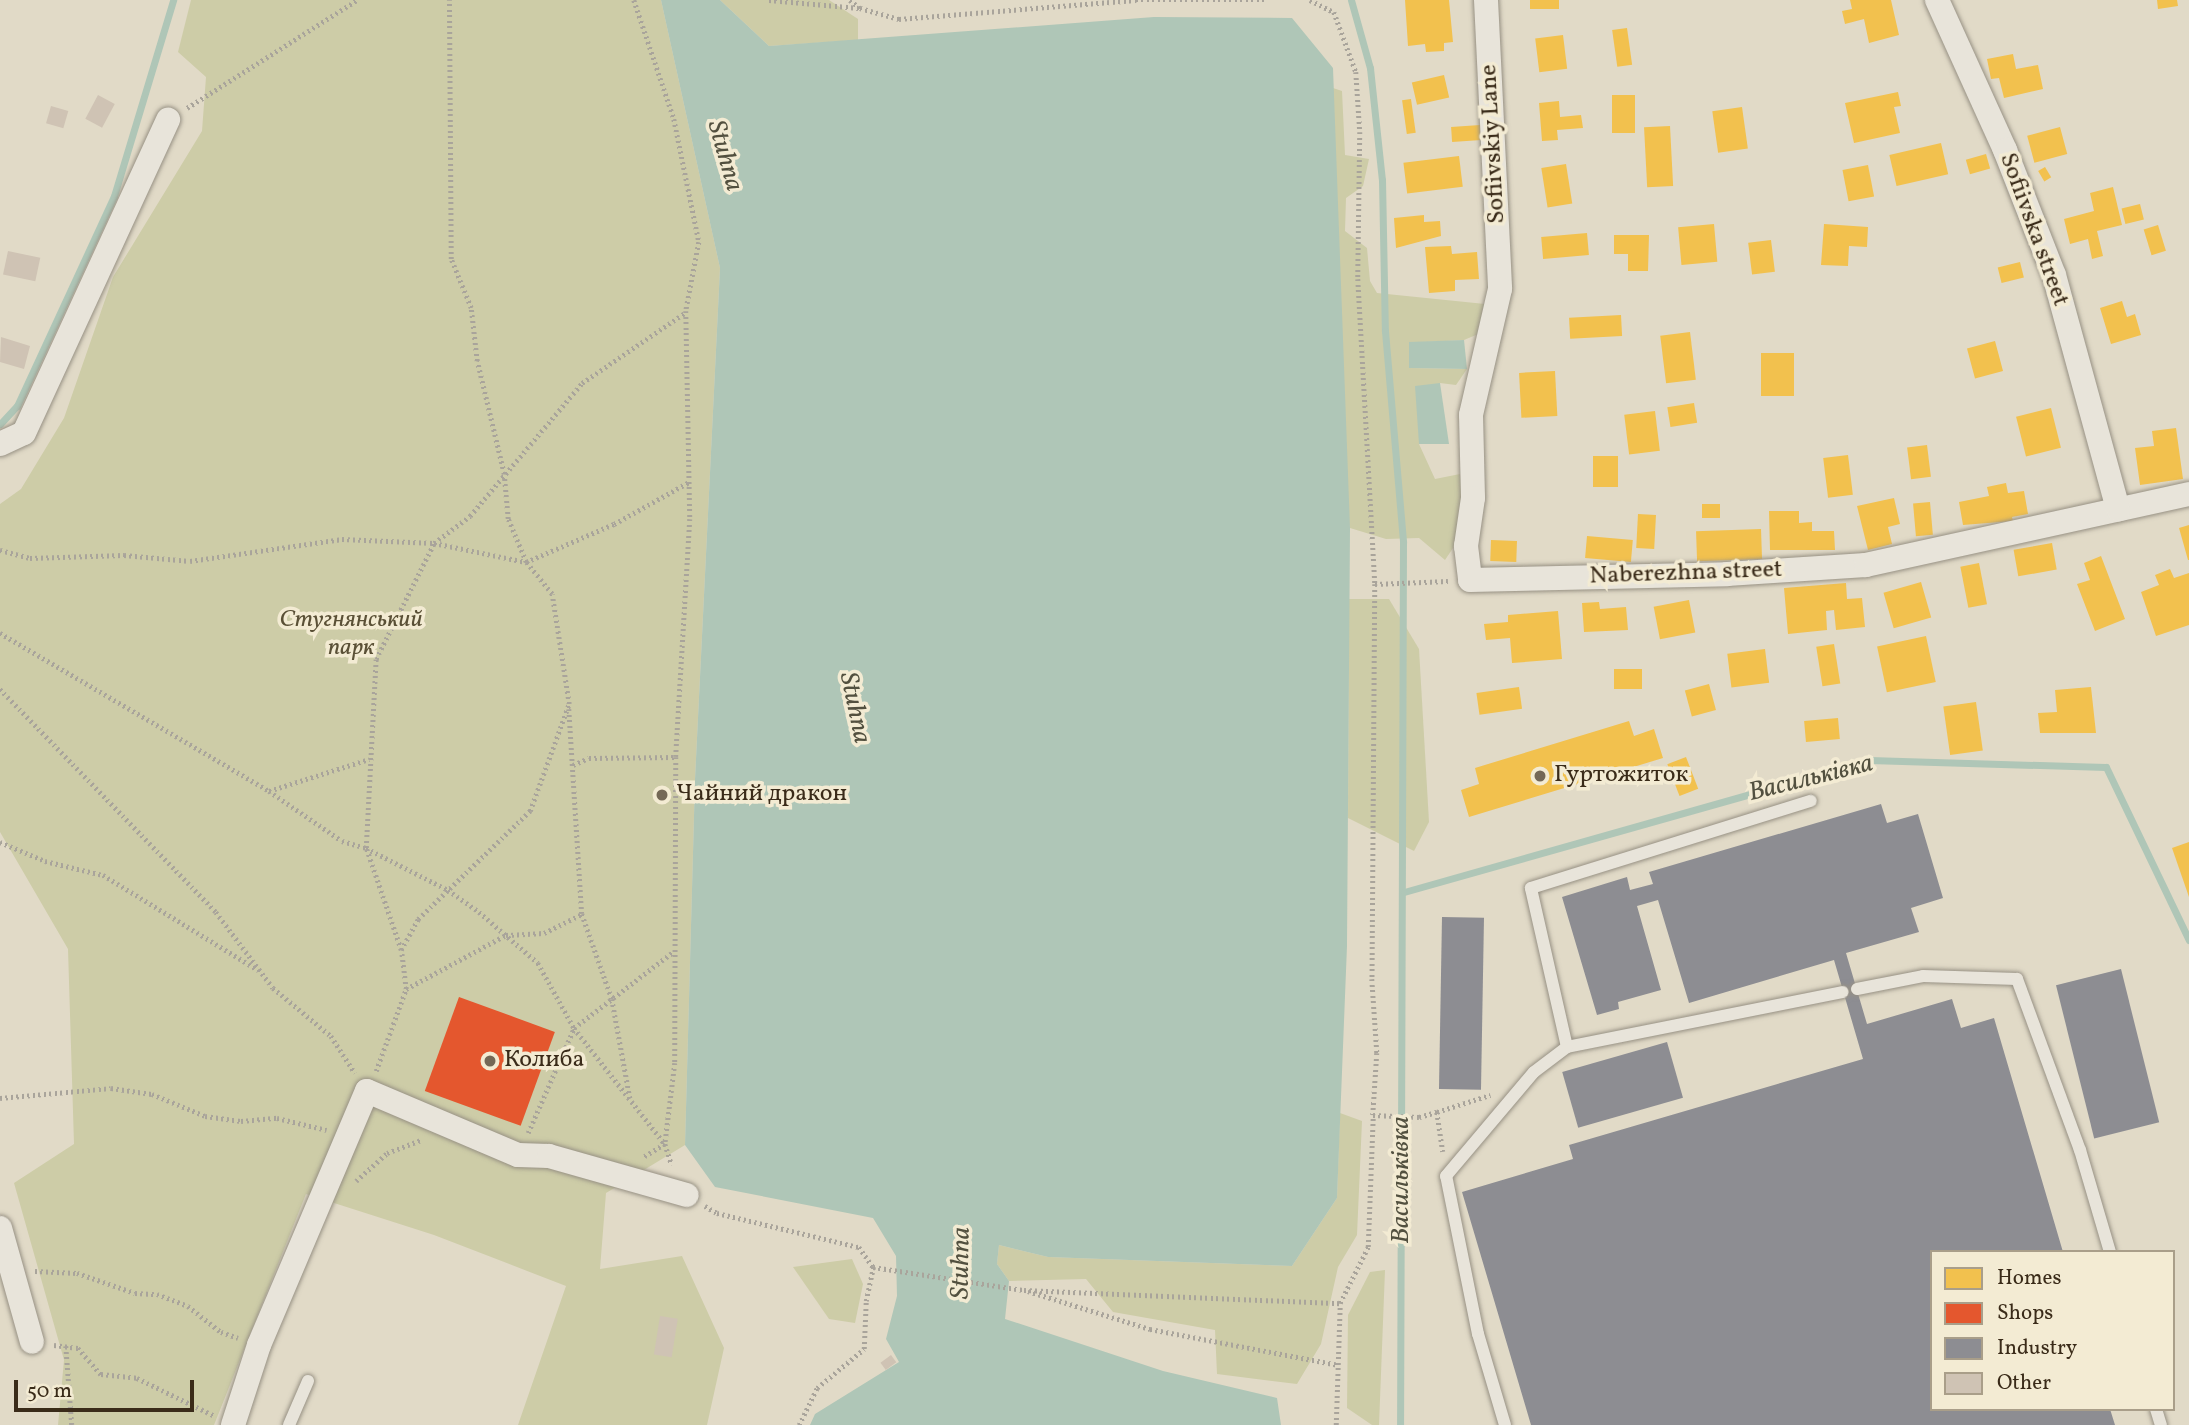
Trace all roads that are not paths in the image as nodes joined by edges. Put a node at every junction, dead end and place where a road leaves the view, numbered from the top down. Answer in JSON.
{"nodes":[{"id":1,"x":1486,"y":0,"type":"edge"},
{"id":2,"x":1937,"y":0,"type":"edge"},
{"id":3,"x":168,"y":120,"type":"road end"},
{"id":4,"x":1500,"y":289,"type":"joint"},
{"id":5,"x":0,"y":444,"type":"edge"},
{"id":6,"x":2189,"y":494,"type":"edge"},
{"id":7,"x":2118,"y":509,"type":"junction"},
{"id":8,"x":1811,"y":801,"type":"dead end"},
{"id":9,"x":1857,"y":989,"type":"dead end"},
{"id":10,"x":1843,"y":992,"type":"dead end"},
{"id":11,"x":1567,"y":1047,"type":"junction"},
{"id":12,"x":687,"y":1195,"type":"road end"},
{"id":13,"x":0,"y":1228,"type":"edge"},
{"id":14,"x":2109,"y":1250,"type":"edge"},
{"id":15,"x":32,"y":1342,"type":"road end"},
{"id":16,"x":308,"y":1381,"type":"dead end"},
{"id":17,"x":233,"y":1425,"type":"edge"},
{"id":18,"x":289,"y":1425,"type":"edge"},
{"id":19,"x":1505,"y":1425,"type":"edge"}],
"edges":[{"from":1,"to":4,"type":"street","name":"Sofiivskiy Lane"},
{"from":2,"to":7,"type":"street","name":"Sofiivska street"},
{"from":3,"to":5,"type":"street"},
{"from":4,"to":7,"type":"street","name":"Naberezhna street"},
{"from":6,"to":7,"type":"street","name":"Naberezhna street"},
{"from":8,"to":11,"type":"lane"},
{"from":9,"to":14,"type":"lane"},
{"from":10,"to":11,"type":"lane"},
{"from":11,"to":19,"type":"lane"},
{"from":12,"to":17,"type":"street"},
{"from":13,"to":15,"type":"street"},
{"from":16,"to":18,"type":"lane"}]}
